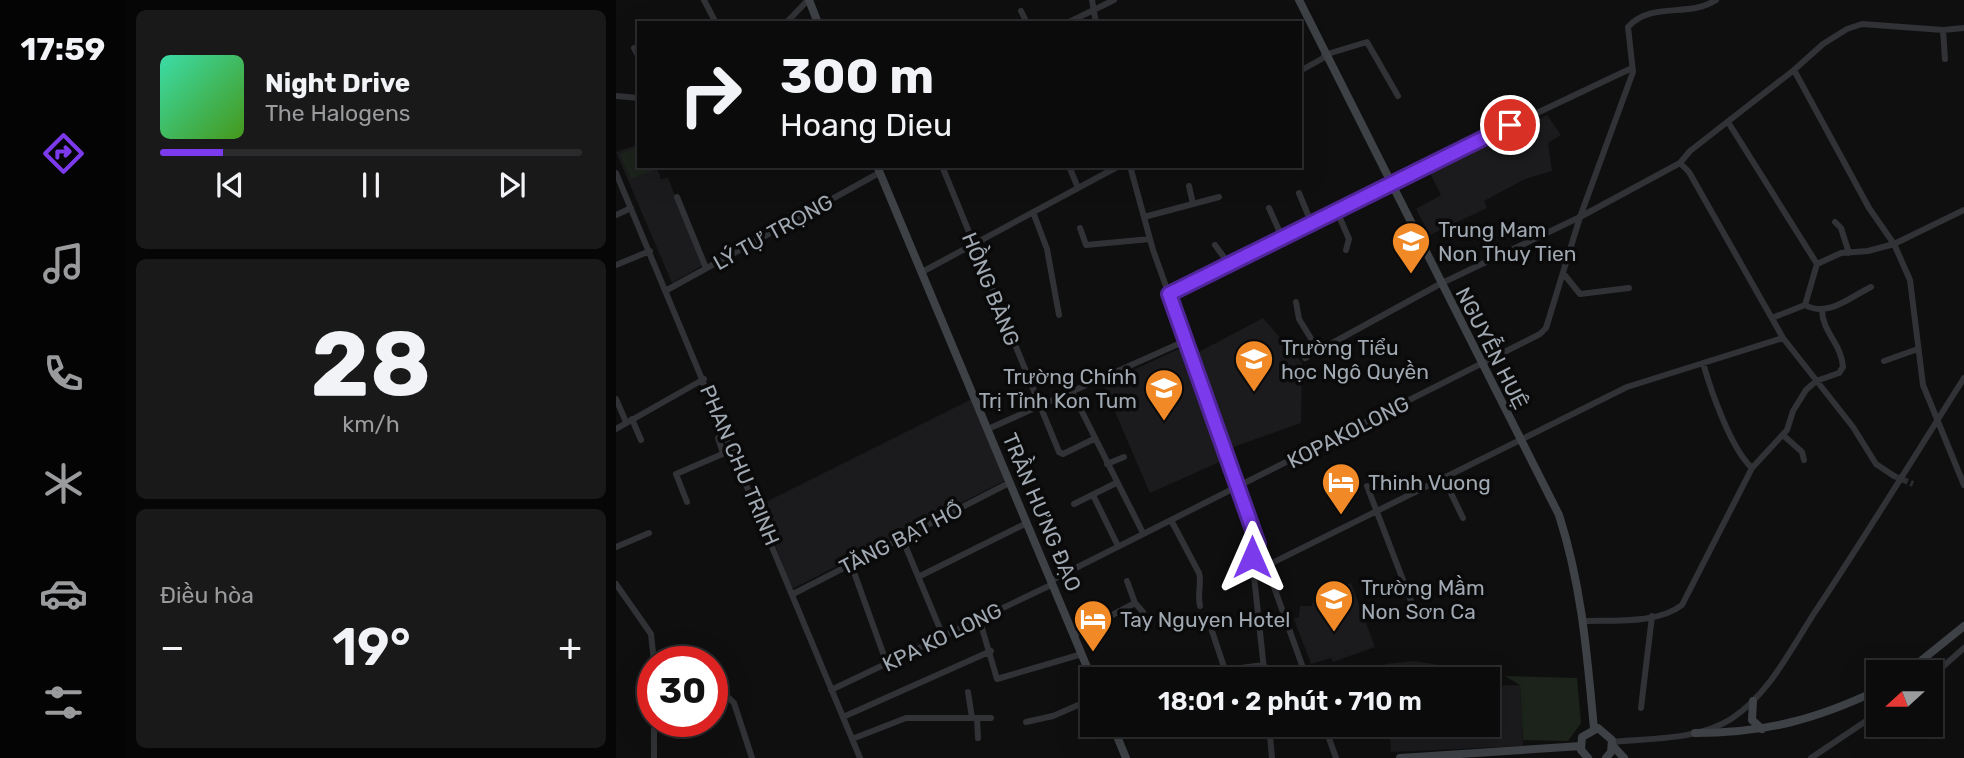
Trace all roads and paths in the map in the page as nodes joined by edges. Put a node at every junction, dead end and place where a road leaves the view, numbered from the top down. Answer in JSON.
{"nodes":[{"id":1,"x":704,"y":0,"type":"edge"},
{"id":2,"x":809,"y":0,"type":"edge"},
{"id":3,"x":1092,"y":0,"type":"edge"},
{"id":4,"x":1114,"y":0,"type":"edge"},
{"id":5,"x":1298,"y":0,"type":"edge"},
{"id":6,"x":1716,"y":0,"type":"edge"},
{"id":7,"x":1094,"y":10,"type":"junction"},
{"id":8,"x":1021,"y":11,"type":"dead end"},
{"id":9,"x":715,"y":21,"type":"edge"},
{"id":10,"x":788,"y":21,"type":"edge"},
{"id":11,"x":817,"y":21,"type":"edge"},
{"id":12,"x":1026,"y":21,"type":"edge"},
{"id":13,"x":1072,"y":21,"type":"edge"},
{"id":14,"x":1096,"y":21,"type":"edge"},
{"id":15,"x":1964,"y":28,"type":"edge"},
{"id":16,"x":1942,"y":30,"type":"junction"},
{"id":17,"x":634,"y":48,"type":"dead end"},
{"id":18,"x":637,"y":53,"type":"edge"},
{"id":19,"x":1325,"y":57,"type":"junction"},
{"id":20,"x":1945,"y":59,"type":"dead end"},
{"id":21,"x":1632,"y":68,"type":"junction"},
{"id":22,"x":1302,"y":70,"type":"edge"},
{"id":23,"x":1794,"y":70,"type":"junction"},
{"id":24,"x":616,"y":96,"type":"edge"},
{"id":25,"x":1398,"y":96,"type":"dead end"},
{"id":26,"x":637,"y":100,"type":"edge"},
{"id":27,"x":1728,"y":122,"type":"junction"},
{"id":28,"x":1680,"y":163,"type":"junction"},
{"id":29,"x":943,"y":168,"type":"edge"},
{"id":30,"x":1070,"y":168,"type":"edge"},
{"id":31,"x":1115,"y":168,"type":"edge"},
{"id":32,"x":1131,"y":168,"type":"edge"},
{"id":33,"x":878,"y":170,"type":"edge"},
{"id":34,"x":616,"y":173,"type":"edge"},
{"id":35,"x":618,"y":181,"type":"edge"},
{"id":36,"x":1389,"y":183,"type":"junction"},
{"id":37,"x":1189,"y":186,"type":"dead end"},
{"id":38,"x":1078,"y":188,"type":"junction"},
{"id":39,"x":1299,"y":193,"type":"dead end"},
{"id":40,"x":677,"y":197,"type":"dead end"},
{"id":41,"x":1219,"y":197,"type":"dead end"},
{"id":42,"x":1193,"y":204,"type":"junction"},
{"id":43,"x":631,"y":208,"type":"junction"},
{"id":44,"x":1269,"y":208,"type":"dead end"},
{"id":45,"x":1336,"y":209,"type":"junction"},
{"id":46,"x":1964,"y":210,"type":"edge"},
{"id":47,"x":1033,"y":212,"type":"junction"},
{"id":48,"x":616,"y":215,"type":"edge"},
{"id":49,"x":1144,"y":218,"type":"junction"},
{"id":50,"x":1580,"y":218,"type":"junction"},
{"id":51,"x":1311,"y":222,"type":"junction"},
{"id":52,"x":1835,"y":222,"type":"dead end"},
{"id":53,"x":1080,"y":228,"type":"dead end"},
{"id":54,"x":1282,"y":237,"type":"junction"},
{"id":55,"x":1150,"y":239,"type":"junction"},
{"id":56,"x":973,"y":244,"type":"junction"},
{"id":57,"x":1894,"y":244,"type":"junction"},
{"id":58,"x":1215,"y":245,"type":"dead end"},
{"id":59,"x":1346,"y":250,"type":"dead end"},
{"id":60,"x":650,"y":251,"type":"junction"},
{"id":61,"x":1849,"y":253,"type":"junction"},
{"id":62,"x":1228,"y":264,"type":"junction"},
{"id":63,"x":1817,"y":264,"type":"junction"},
{"id":64,"x":616,"y":265,"type":"edge"},
{"id":65,"x":706,"y":268,"type":"junction"},
{"id":66,"x":922,"y":272,"type":"junction"},
{"id":67,"x":1563,"y":273,"type":"junction"},
{"id":68,"x":1440,"y":284,"type":"junction"},
{"id":69,"x":1871,"y":287,"type":"dead end"},
{"id":70,"x":1629,"y":288,"type":"dead end"},
{"id":71,"x":667,"y":290,"type":"junction"},
{"id":72,"x":1169,"y":294,"type":"junction"},
{"id":73,"x":1296,"y":302,"type":"dead end"},
{"id":74,"x":1805,"y":305,"type":"junction"},
{"id":75,"x":1822,"y":310,"type":"junction"},
{"id":76,"x":1059,"y":316,"type":"dead end"},
{"id":77,"x":1772,"y":318,"type":"junction"},
{"id":78,"x":1783,"y":338,"type":"junction"},
{"id":79,"x":1185,"y":341,"type":"junction"},
{"id":80,"x":1918,"y":349,"type":"junction"},
{"id":81,"x":1318,"y":350,"type":"junction"},
{"id":82,"x":1305,"y":358,"type":"dead end"},
{"id":83,"x":1884,"y":361,"type":"dead end"},
{"id":84,"x":1703,"y":363,"type":"junction"},
{"id":85,"x":1481,"y":364,"type":"junction"},
{"id":86,"x":1964,"y":377,"type":"edge"},
{"id":87,"x":704,"y":379,"type":"junction"},
{"id":88,"x":1816,"y":381,"type":"junction"},
{"id":89,"x":1072,"y":392,"type":"junction"},
{"id":90,"x":616,"y":399,"type":"edge"},
{"id":91,"x":1038,"y":407,"type":"junction"},
{"id":92,"x":629,"y":421,"type":"junction"},
{"id":93,"x":1937,"y":421,"type":"junction"},
{"id":94,"x":616,"y":429,"type":"edge"},
{"id":95,"x":988,"y":429,"type":"junction"},
{"id":96,"x":727,"y":433,"type":"junction"},
{"id":97,"x":1783,"y":435,"type":"junction"},
{"id":98,"x":1094,"y":439,"type":"junction"},
{"id":99,"x":641,"y":440,"type":"dead end"},
{"id":100,"x":1519,"y":441,"type":"junction"},
{"id":101,"x":734,"y":449,"type":"junction"},
{"id":102,"x":723,"y":453,"type":"junction"},
{"id":103,"x":1124,"y":457,"type":"dead end"},
{"id":104,"x":1804,"y":460,"type":"dead end"},
{"id":105,"x":1107,"y":464,"type":"junction"},
{"id":106,"x":1752,"y":468,"type":"junction"},
{"id":107,"x":1894,"y":476,"type":"tunnel mouth"},
{"id":108,"x":1444,"y":480,"type":"junction"},
{"id":109,"x":1009,"y":483,"type":"junction"},
{"id":110,"x":1116,"y":483,"type":"junction"},
{"id":111,"x":1964,"y":485,"type":"edge"},
{"id":112,"x":1367,"y":486,"type":"dead end"},
{"id":113,"x":1239,"y":488,"type":"junction"},
{"id":114,"x":1093,"y":495,"type":"junction"},
{"id":115,"x":687,"y":502,"type":"dead end"},
{"id":116,"x":1074,"y":504,"type":"dead end"},
{"id":117,"x":1379,"y":513,"type":"junction"},
{"id":118,"x":1463,"y":518,"type":"dead end"},
{"id":119,"x":1171,"y":520,"type":"junction"},
{"id":120,"x":1027,"y":523,"type":"junction"},
{"id":121,"x":649,"y":533,"type":"dead end"},
{"id":122,"x":1143,"y":533,"type":"junction"},
{"id":123,"x":902,"y":538,"type":"junction"},
{"id":124,"x":1258,"y":544,"type":"junction"},
{"id":125,"x":1118,"y":546,"type":"junction"},
{"id":126,"x":616,"y":547,"type":"edge"},
{"id":127,"x":851,"y":564,"type":"junction"},
{"id":128,"x":1266,"y":566,"type":"junction"},
{"id":129,"x":920,"y":576,"type":"junction"},
{"id":130,"x":1127,"y":581,"type":"dead end"},
{"id":131,"x":1052,"y":582,"type":"junction"},
{"id":132,"x":616,"y":584,"type":"edge"},
{"id":133,"x":793,"y":593,"type":"junction"},
{"id":134,"x":1411,"y":601,"type":"dead end"},
{"id":135,"x":1135,"y":603,"type":"junction"},
{"id":136,"x":1200,"y":606,"type":"dead end"},
{"id":137,"x":1143,"y":612,"type":"dead end"},
{"id":138,"x":1652,"y":616,"type":"junction"},
{"id":139,"x":979,"y":618,"type":"junction"},
{"id":140,"x":1584,"y":621,"type":"junction"},
{"id":141,"x":1964,"y":626,"type":"edge"},
{"id":142,"x":1212,"y":631,"type":"dead end"},
{"id":143,"x":1074,"y":635,"type":"junction"},
{"id":144,"x":943,"y":636,"type":"junction"},
{"id":145,"x":652,"y":646,"type":"edge"},
{"id":146,"x":1964,"y":648,"type":"edge"},
{"id":147,"x":991,"y":651,"type":"junction"},
{"id":148,"x":1082,"y":654,"type":"junction"},
{"id":149,"x":1922,"y":660,"type":"edge"},
{"id":150,"x":887,"y":664,"type":"junction"},
{"id":151,"x":1264,"y":665,"type":"joint"},
{"id":152,"x":1087,"y":667,"type":"edge"},
{"id":153,"x":1303,"y":667,"type":"edge"},
{"id":154,"x":1943,"y":667,"type":"edge"},
{"id":155,"x":831,"y":690,"type":"junction"},
{"id":156,"x":968,"y":692,"type":"dead end"},
{"id":157,"x":1866,"y":695,"type":"edge"},
{"id":158,"x":728,"y":697,"type":"edge"},
{"id":159,"x":1753,"y":701,"type":"junction"},
{"id":160,"x":1080,"y":704,"type":"edge"},
{"id":161,"x":1641,"y":708,"type":"dead end"},
{"id":162,"x":843,"y":717,"type":"junction"},
{"id":163,"x":974,"y":718,"type":"junction"},
{"id":164,"x":991,"y":718,"type":"dead end"},
{"id":165,"x":1866,"y":721,"type":"edge"},
{"id":166,"x":1026,"y":722,"type":"dead end"},
{"id":167,"x":1594,"y":729,"type":"junction"},
{"id":168,"x":1765,"y":730,"type":"junction"},
{"id":169,"x":1695,"y":733,"type":"junction"},
{"id":170,"x":654,"y":737,"type":"edge"},
{"id":171,"x":1117,"y":737,"type":"edge"},
{"id":172,"x":1270,"y":737,"type":"edge"},
{"id":173,"x":1329,"y":737,"type":"edge"},
{"id":174,"x":978,"y":738,"type":"dead end"},
{"id":175,"x":852,"y":739,"type":"junction"},
{"id":176,"x":1613,"y":744,"type":"junction"},
{"id":177,"x":1581,"y":746,"type":"junction"},
{"id":178,"x":654,"y":758,"type":"edge"},
{"id":179,"x":752,"y":758,"type":"edge"},
{"id":180,"x":860,"y":758,"type":"edge"},
{"id":181,"x":1126,"y":758,"type":"edge"},
{"id":182,"x":1272,"y":758,"type":"edge"},
{"id":183,"x":1336,"y":758,"type":"edge"},
{"id":184,"x":1400,"y":758,"type":"edge"},
{"id":185,"x":1588,"y":758,"type":"edge"},
{"id":186,"x":1606,"y":758,"type":"edge"},
{"id":187,"x":1624,"y":758,"type":"edge"},
{"id":188,"x":1811,"y":758,"type":"edge"}],
"edges":[{"from":1,"to":9,"type":"street"},
{"from":2,"to":10,"type":"street"},
{"from":2,"to":11,"type":"street"},
{"from":3,"to":7,"type":"street"},
{"from":4,"to":7,"type":"street"},
{"from":5,"to":19,"type":"street","name":"NGUYỄN HUỆ"},
{"from":6,"to":21,"type":"street"},
{"from":7,"to":13,"type":"street"},
{"from":7,"to":14,"type":"street"},
{"from":8,"to":12,"type":"street"},
{"from":15,"to":16,"type":"street"},
{"from":16,"to":20,"type":"street"},
{"from":16,"to":23,"type":"street"},
{"from":17,"to":18,"type":"street"},
{"from":19,"to":22,"type":"street"},
{"from":19,"to":25,"type":"street"},
{"from":19,"to":36,"type":"street","name":"NGUYỄN HUỆ"},
{"from":21,"to":36,"type":"street"},
{"from":21,"to":50,"type":"street","name":"KOPAKOLONG"},
{"from":23,"to":27,"type":"street"},
{"from":23,"to":57,"type":"street"},
{"from":24,"to":26,"type":"street"},
{"from":27,"to":28,"type":"street"},
{"from":27,"to":63,"type":"street"},
{"from":28,"to":50,"type":"street"},
{"from":28,"to":77,"type":"street"},
{"from":29,"to":56,"type":"street","name":"HỒNG BÀNG"},
{"from":30,"to":38,"type":"street"},
{"from":31,"to":38,"type":"street"},
{"from":32,"to":49,"type":"street"},
{"from":33,"to":65,"type":"street","name":"LÝ TỰ TRỌNG"},
{"from":33,"to":66,"type":"street","name":"TRẦN HƯNG ĐẠO"},
{"from":34,"to":35,"type":"street","name":"PHAN CHU TRINH"},
{"from":35,"to":43,"type":"street","name":"PHAN CHU TRINH"},
{"from":36,"to":45,"type":"street"},
{"from":36,"to":68,"type":"street","name":"NGUYỄN HUỆ"},
{"from":37,"to":42,"type":"street"},
{"from":38,"to":47,"type":"street"},
{"from":39,"to":51,"type":"street"},
{"from":40,"to":65,"type":"street"},
{"from":41,"to":42,"type":"street"},
{"from":42,"to":49,"type":"street"},
{"from":43,"to":48,"type":"street"},
{"from":43,"to":60,"type":"street","name":"PHAN CHU TRINH"},
{"from":44,"to":54,"type":"street"},
{"from":45,"to":51,"type":"street"},
{"from":45,"to":59,"type":"street"},
{"from":46,"to":57,"type":"street"},
{"from":47,"to":56,"type":"street"},
{"from":47,"to":76,"type":"street"},
{"from":49,"to":55,"type":"street"},
{"from":50,"to":67,"type":"street","name":"KOPAKOLONG"},
{"from":50,"to":68,"type":"street"},
{"from":51,"to":54,"type":"street"},
{"from":52,"to":61,"type":"street"},
{"from":53,"to":55,"type":"street"},
{"from":54,"to":62,"type":"street"},
{"from":55,"to":72,"type":"street"},
{"from":56,"to":66,"type":"street"},
{"from":56,"to":91,"type":"street","name":"HỒNG BÀNG"},
{"from":57,"to":61,"type":"street"},
{"from":57,"to":80,"type":"street"},
{"from":58,"to":62,"type":"street"},
{"from":60,"to":64,"type":"street"},
{"from":60,"to":71,"type":"street","name":"PHAN CHU TRINH"},
{"from":61,"to":63,"type":"street"},
{"from":62,"to":72,"type":"street"},
{"from":63,"to":74,"type":"street"},
{"from":65,"to":71,"type":"street","name":"LÝ TỰ TRỌNG"},
{"from":66,"to":95,"type":"street","name":"TRẦN HƯNG ĐẠO"},
{"from":67,"to":70,"type":"street"},
{"from":67,"to":85,"type":"street","name":"KOPAKOLONG"},
{"from":68,"to":81,"type":"street"},
{"from":68,"to":85,"type":"street","name":"NGUYỄN HUỆ"},
{"from":69,"to":75,"type":"street"},
{"from":71,"to":87,"type":"street","name":"PHAN CHU TRINH"},
{"from":72,"to":79,"type":"street"},
{"from":73,"to":81,"type":"street"},
{"from":74,"to":75,"type":"street"},
{"from":74,"to":77,"type":"street"},
{"from":75,"to":88,"type":"street"},
{"from":77,"to":78,"type":"street"},
{"from":78,"to":84,"type":"street"},
{"from":78,"to":88,"type":"street"},
{"from":79,"to":89,"type":"street"},
{"from":79,"to":113,"type":"street"},
{"from":80,"to":83,"type":"street"},
{"from":80,"to":93,"type":"street"},
{"from":81,"to":82,"type":"street"},
{"from":84,"to":100,"type":"street"},
{"from":84,"to":106,"type":"street"},
{"from":85,"to":100,"type":"street","name":"NGUYỄN HUỆ"},
{"from":85,"to":113,"type":"street","name":"KOPAKOLONG"},
{"from":86,"to":93,"type":"street"},
{"from":87,"to":92,"type":"street"},
{"from":87,"to":96,"type":"street","name":"PHAN CHU TRINH"},
{"from":88,"to":97,"type":"street"},
{"from":88,"to":107,"type":"street"},
{"from":89,"to":91,"type":"street"},
{"from":89,"to":98,"type":"street"},
{"from":90,"to":92,"type":"street"},
{"from":91,"to":95,"type":"street"},
{"from":91,"to":98,"type":"street","name":"HỒNG BÀNG"},
{"from":92,"to":94,"type":"street"},
{"from":92,"to":99,"type":"street"},
{"from":93,"to":111,"type":"street"},
{"from":93,"to":159,"type":"street"},
{"from":95,"to":109,"type":"street","name":"TRẦN HƯNG ĐẠO"},
{"from":96,"to":101,"type":"street","name":"PHAN CHU TRINH"},
{"from":96,"to":102,"type":"street"},
{"from":97,"to":104,"type":"street"},
{"from":97,"to":106,"type":"street"},
{"from":98,"to":105,"type":"street"},
{"from":100,"to":108,"type":"street"},
{"from":100,"to":140,"type":"street","name":"NGUYỄN HUỆ"},
{"from":101,"to":102,"type":"street"},
{"from":101,"to":133,"type":"street","name":"PHAN CHU TRINH"},
{"from":102,"to":115,"type":"street"},
{"from":103,"to":105,"type":"street"},
{"from":105,"to":110,"type":"street"},
{"from":106,"to":138,"type":"street"},
{"from":108,"to":117,"type":"street"},
{"from":108,"to":118,"type":"street"},
{"from":109,"to":120,"type":"street","name":"TRẦN HƯNG ĐẠO"},
{"from":109,"to":123,"type":"street","name":"TĂNG BẠT HỔ"},
{"from":110,"to":114,"type":"street"},
{"from":110,"to":122,"type":"street"},
{"from":112,"to":117,"type":"street"},
{"from":113,"to":119,"type":"street","name":"KOPAKOLONG"},
{"from":113,"to":124,"type":"street"},
{"from":114,"to":116,"type":"street"},
{"from":114,"to":125,"type":"street"},
{"from":117,"to":128,"type":"street"},
{"from":117,"to":134,"type":"street"},
{"from":119,"to":122,"type":"street","name":"KOPAKOLONG"},
{"from":119,"to":136,"type":"street"},
{"from":120,"to":129,"type":"street"},
{"from":120,"to":131,"type":"street","name":"TRẦN HƯNG ĐẠO"},
{"from":121,"to":126,"type":"street"},
{"from":122,"to":125,"type":"street","name":"KOPAKOLONG"},
{"from":123,"to":127,"type":"street","name":"TĂNG BẠT HỔ"},
{"from":123,"to":129,"type":"street"},
{"from":124,"to":128,"type":"street"},
{"from":124,"to":151,"type":"street"},
{"from":125,"to":131,"type":"street","name":"KOPAKOLONG"},
{"from":127,"to":133,"type":"street","name":"TĂNG BẠT HỔ"},
{"from":127,"to":150,"type":"street"},
{"from":128,"to":153,"type":"street"},
{"from":129,"to":144,"type":"street"},
{"from":130,"to":135,"type":"street"},
{"from":131,"to":139,"type":"street","name":"KPA KO LONG"},
{"from":131,"to":143,"type":"street","name":"TRẦN HƯNG ĐẠO"},
{"from":132,"to":145,"type":"street"},
{"from":133,"to":155,"type":"street","name":"PHAN CHU TRINH"},
{"from":135,"to":137,"type":"street"},
{"from":135,"to":143,"type":"street"},
{"from":138,"to":140,"type":"street"},
{"from":138,"to":161,"type":"street"},
{"from":139,"to":144,"type":"street","name":"KPA KO LONG"},
{"from":139,"to":147,"type":"street"},
{"from":140,"to":167,"type":"street","name":"NGUYỄN HUỆ"},
{"from":141,"to":149,"type":"street"},
{"from":142,"to":151,"type":"street"},
{"from":143,"to":148,"type":"street","name":"TRẦN HƯNG ĐẠO"},
{"from":144,"to":150,"type":"street","name":"KPA KO LONG"},
{"from":146,"to":154,"type":"street"},
{"from":147,"to":148,"type":"street"},
{"from":147,"to":162,"type":"street"},
{"from":148,"to":152,"type":"street","name":"TRẦN HƯNG ĐẠO"},
{"from":150,"to":155,"type":"street","name":"KPA KO LONG"},
{"from":155,"to":162,"type":"street","name":"PHAN CHU TRINH"},
{"from":156,"to":163,"type":"street"},
{"from":157,"to":168,"type":"street"},
{"from":158,"to":179,"type":"street"},
{"from":159,"to":168,"type":"street"},
{"from":159,"to":169,"type":"street"},
{"from":160,"to":166,"type":"street"},
{"from":162,"to":175,"type":"street","name":"PHAN CHU TRINH"},
{"from":163,"to":164,"type":"street"},
{"from":163,"to":174,"type":"street"},
{"from":163,"to":175,"type":"street"},
{"from":165,"to":188,"type":"street"},
{"from":167,"to":176,"type":"street"},
{"from":167,"to":177,"type":"street"},
{"from":168,"to":169,"type":"street"},
{"from":169,"to":176,"type":"street"},
{"from":170,"to":178,"type":"street"},
{"from":171,"to":181,"type":"street"},
{"from":172,"to":182,"type":"street"},
{"from":173,"to":183,"type":"street"},
{"from":175,"to":180,"type":"street","name":"PHAN CHU TRINH"},
{"from":176,"to":186,"type":"street"},
{"from":176,"to":187,"type":"street"},
{"from":177,"to":184,"type":"street"},
{"from":177,"to":185,"type":"street"}]}
